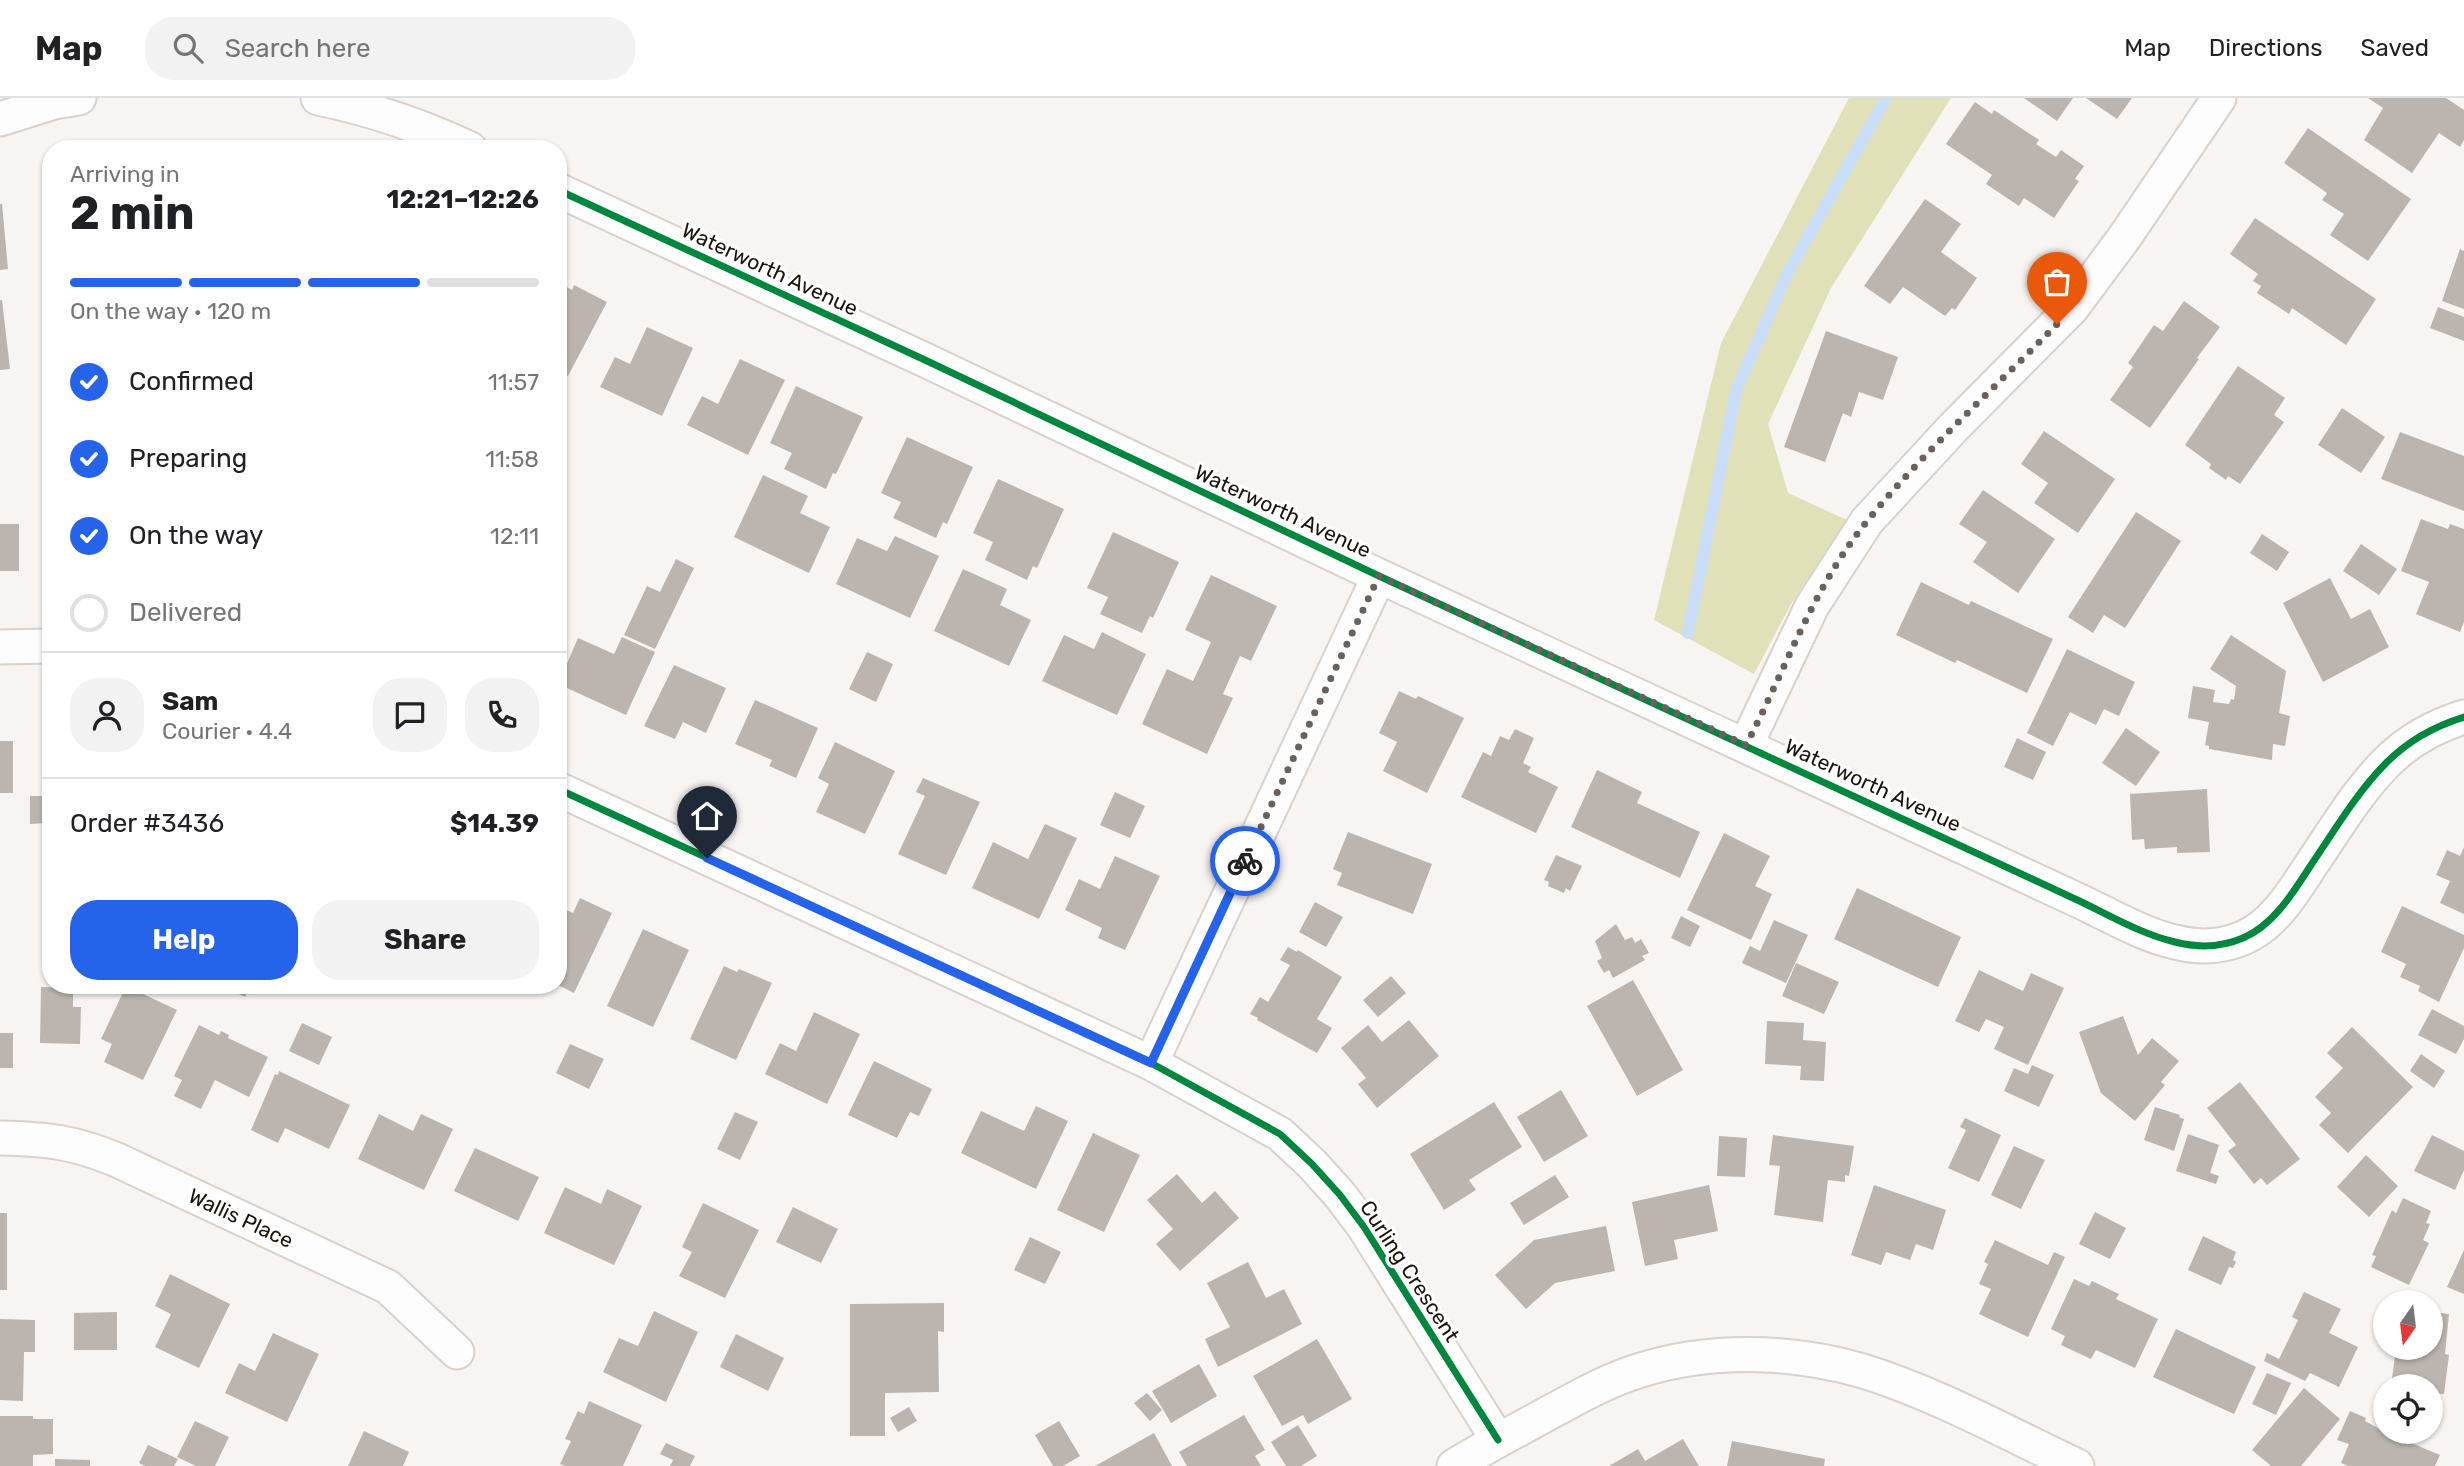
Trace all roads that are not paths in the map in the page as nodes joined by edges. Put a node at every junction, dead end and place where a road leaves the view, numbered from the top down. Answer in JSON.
{"nodes":[{"id":1,"x":79,"y":98,"type":"edge"},
{"id":2,"x":318,"y":98,"type":"edge"},
{"id":3,"x":2219,"y":98,"type":"edge"},
{"id":4,"x":0,"y":119,"type":"edge"},
{"id":5,"x":448,"y":140,"type":"edge"},
{"id":6,"x":567,"y":194,"type":"edge"},
{"id":7,"x":1379,"y":576,"type":"junction"},
{"id":8,"x":42,"y":646,"type":"edge"},
{"id":9,"x":0,"y":647,"type":"edge"},
{"id":10,"x":2464,"y":718,"type":"edge"},
{"id":11,"x":1746,"y":745,"type":"junction"},
{"id":12,"x":567,"y":793,"type":"edge"},
{"id":13,"x":1151,"y":1063,"type":"junction"},
{"id":14,"x":0,"y":1138,"type":"edge"},
{"id":15,"x":457,"y":1352,"type":"dead end"},
{"id":16,"x":1497,"y":1440,"type":"junction"},
{"id":17,"x":1454,"y":1466,"type":"edge"},
{"id":18,"x":2077,"y":1466,"type":"edge"}],
"edges":[{"from":1,"to":4,"type":"street"},
{"from":2,"to":5,"type":"street"},
{"from":3,"to":11,"type":"street"},
{"from":6,"to":7,"type":"street","name":"Waterworth Avenue"},
{"from":7,"to":11,"type":"street","name":"Waterworth Avenue"},
{"from":7,"to":13,"type":"street"},
{"from":8,"to":9,"type":"street"},
{"from":10,"to":11,"type":"street","name":"Waterworth Avenue"},
{"from":12,"to":13,"type":"street","name":"Curling Crescent"},
{"from":13,"to":16,"type":"street","name":"Curling Crescent"},
{"from":14,"to":15,"type":"street","name":"Wallis Place"},
{"from":16,"to":17,"type":"street"},
{"from":16,"to":18,"type":"street"}]}
